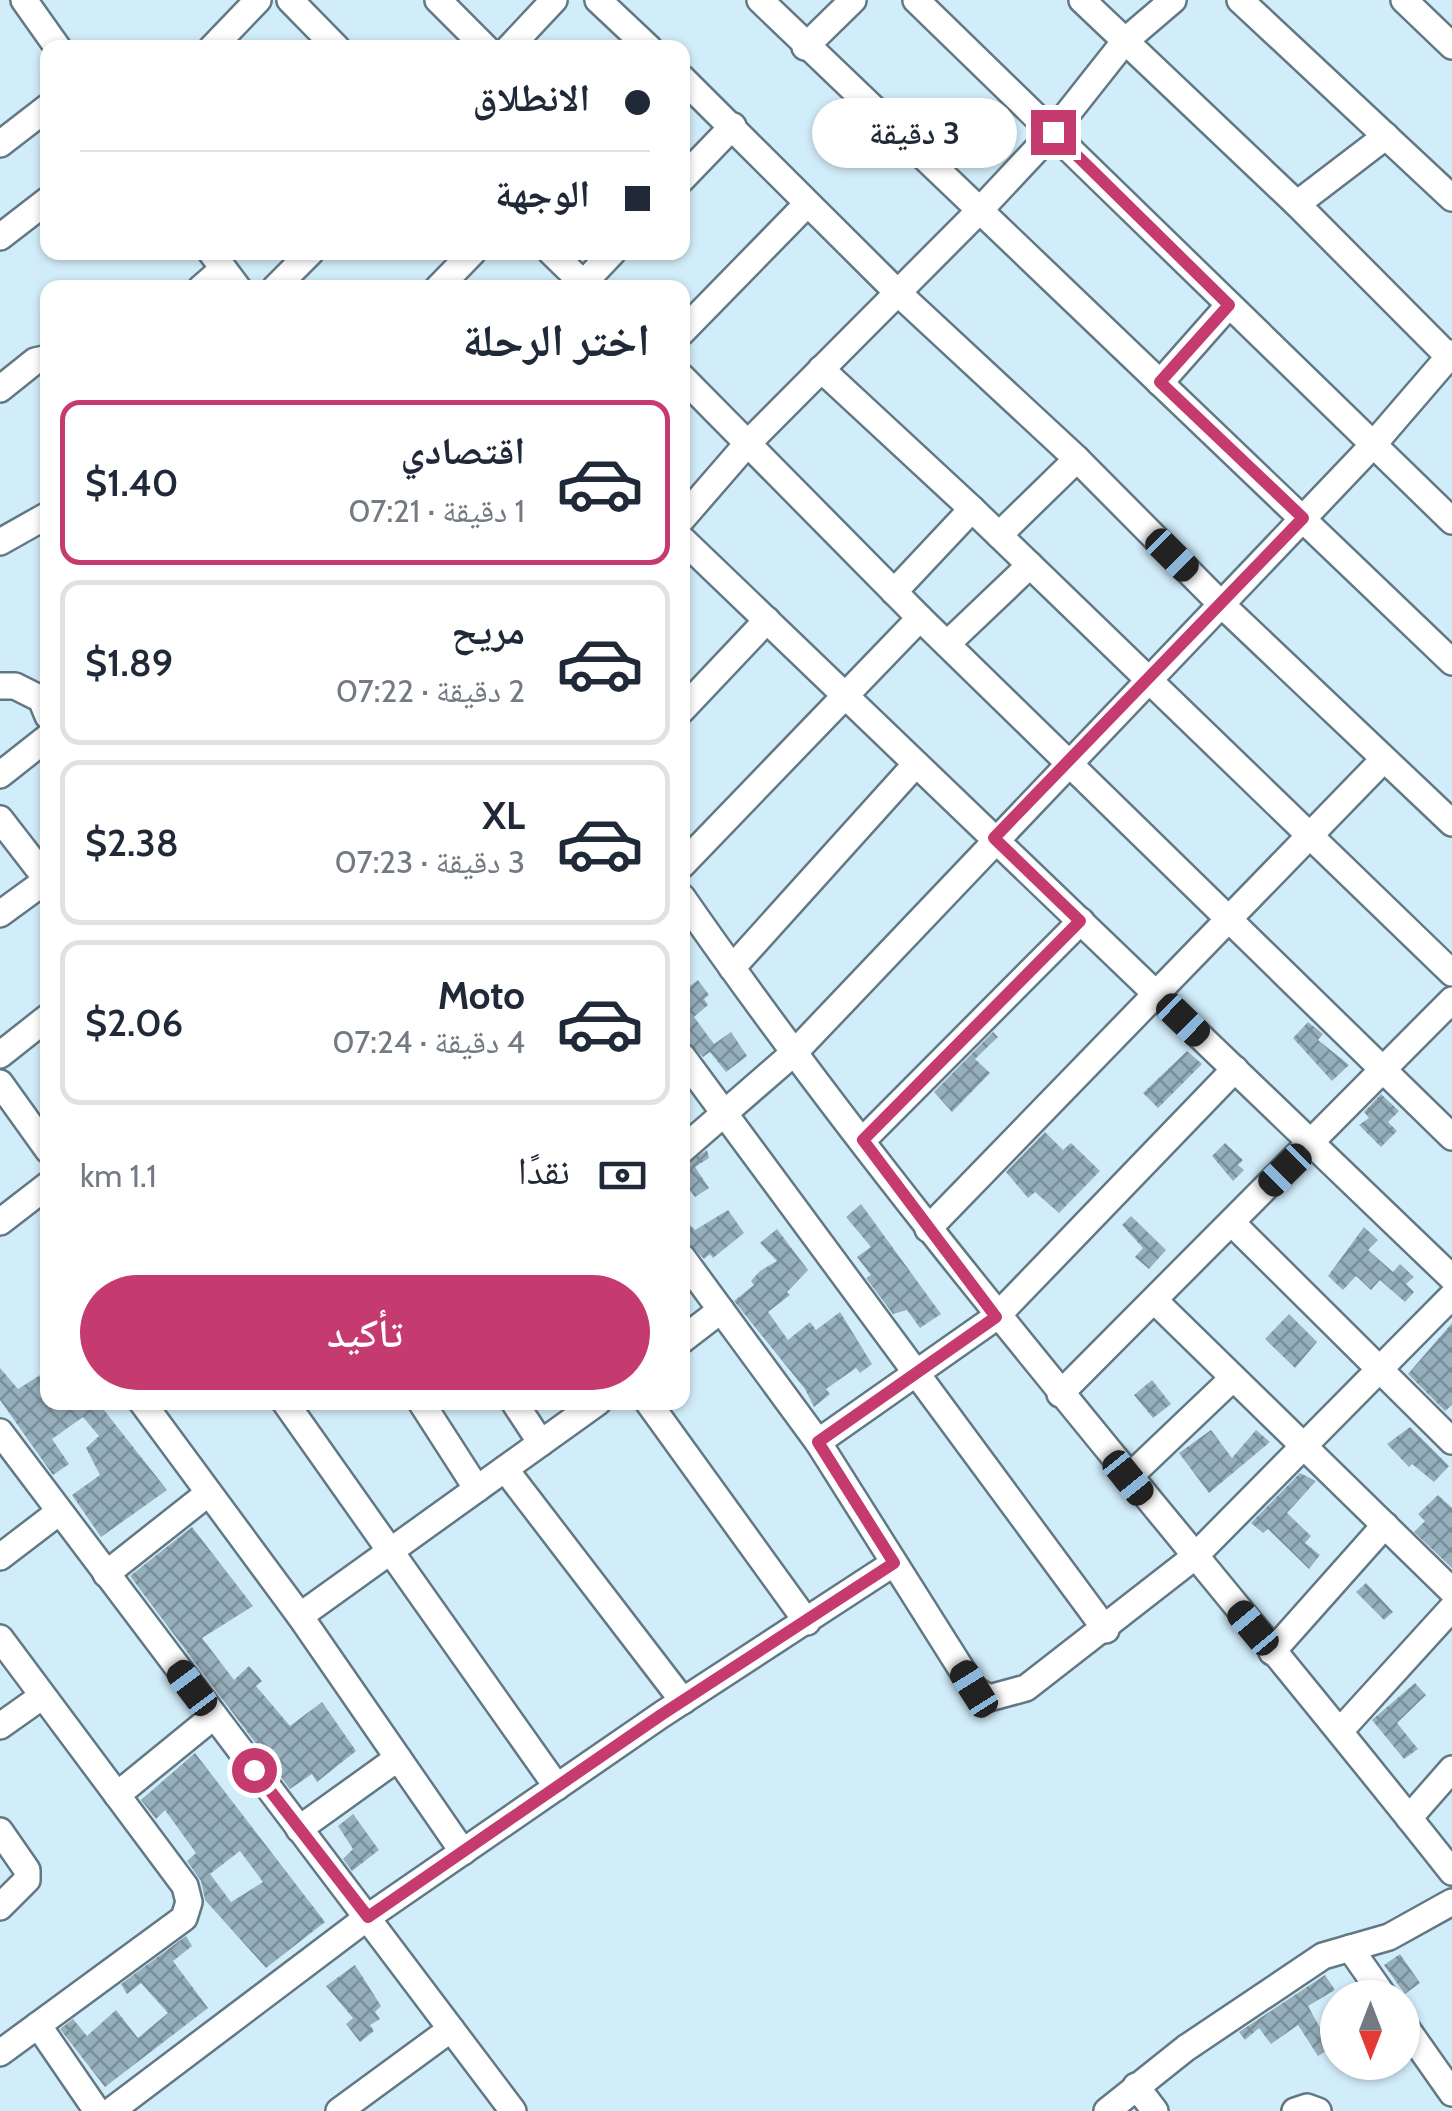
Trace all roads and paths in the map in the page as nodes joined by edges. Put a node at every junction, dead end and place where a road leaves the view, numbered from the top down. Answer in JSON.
{"nodes":[{"id":1,"x":24,"y":0,"type":"edge"},
{"id":2,"x":258,"y":0,"type":"edge"},
{"id":3,"x":290,"y":0,"type":"edge"},
{"id":4,"x":438,"y":0,"type":"edge"},
{"id":5,"x":554,"y":0,"type":"edge"},
{"id":6,"x":598,"y":0,"type":"edge"},
{"id":7,"x":760,"y":0,"type":"edge"},
{"id":8,"x":853,"y":0,"type":"edge"},
{"id":9,"x":916,"y":0,"type":"edge"},
{"id":10,"x":1082,"y":0,"type":"edge"},
{"id":11,"x":1174,"y":0,"type":"edge"},
{"id":12,"x":1240,"y":0,"type":"edge"},
{"id":13,"x":1404,"y":0,"type":"edge"},
{"id":14,"x":52,"y":40,"type":"edge"},
{"id":15,"x":220,"y":40,"type":"edge"},
{"id":16,"x":329,"y":40,"type":"edge"},
{"id":17,"x":478,"y":40,"type":"edge"},
{"id":18,"x":516,"y":40,"type":"edge"},
{"id":19,"x":641,"y":40,"type":"edge"},
{"id":20,"x":1125,"y":40,"type":"junction"},
{"id":21,"x":1452,"y":46,"type":"edge"},
{"id":22,"x":805,"y":47,"type":"junction"},
{"id":23,"x":690,"y":86,"type":"edge"},
{"id":24,"x":40,"y":114,"type":"edge"},
{"id":25,"x":733,"y":126,"type":"junction"},
{"id":26,"x":1053,"y":132,"type":"junction"},
{"id":27,"x":1386,"y":136,"type":"junction"},
{"id":28,"x":0,"y":144,"type":"edge"},
{"id":29,"x":690,"y":171,"type":"edge"},
{"id":30,"x":1452,"y":198,"type":"edge"},
{"id":31,"x":807,"y":204,"type":"junction"},
{"id":32,"x":1297,"y":204,"type":"junction"},
{"id":33,"x":40,"y":206,"type":"edge"},
{"id":34,"x":980,"y":210,"type":"junction"},
{"id":35,"x":0,"y":237,"type":"edge"},
{"id":36,"x":303,"y":260,"type":"edge"},
{"id":37,"x":465,"y":260,"type":"edge"},
{"id":38,"x":559,"y":260,"type":"edge"},
{"id":39,"x":605,"y":260,"type":"edge"},
{"id":40,"x":283,"y":280,"type":"edge"},
{"id":41,"x":446,"y":280,"type":"edge"},
{"id":42,"x":577,"y":280,"type":"edge"},
{"id":43,"x":588,"y":280,"type":"edge"},
{"id":44,"x":896,"y":291,"type":"junction"},
{"id":45,"x":1229,"y":305,"type":"junction"},
{"id":46,"x":690,"y":324,"type":"edge"},
{"id":47,"x":1451,"y":357,"type":"edge"},
{"id":48,"x":40,"y":359,"type":"edge"},
{"id":49,"x":821,"y":369,"type":"junction"},
{"id":50,"x":1160,"y":382,"type":"junction"},
{"id":51,"x":690,"y":385,"type":"edge"},
{"id":52,"x":0,"y":389,"type":"edge"},
{"id":53,"x":747,"y":444,"type":"junction"},
{"id":54,"x":1372,"y":446,"type":"junction"},
{"id":55,"x":1077,"y":459,"type":"junction"},
{"id":56,"x":972,"y":509,"type":"junction"},
{"id":57,"x":690,"y":510,"type":"edge"},
{"id":58,"x":1303,"y":518,"type":"junction"},
{"id":59,"x":40,"y":520,"type":"edge"},
{"id":60,"x":1452,"y":521,"type":"edge"},
{"id":61,"x":999,"y":535,"type":"junction"},
{"id":62,"x":0,"y":542,"type":"edge"},
{"id":63,"x":690,"y":547,"type":"edge"},
{"id":64,"x":1030,"y":566,"type":"junction"},
{"id":65,"x":894,"y":592,"type":"junction"},
{"id":66,"x":1220,"y":603,"type":"junction"},
{"id":67,"x":920,"y":618,"type":"junction"},
{"id":68,"x":767,"y":620,"type":"junction"},
{"id":69,"x":946,"y":644,"type":"junction"},
{"id":70,"x":1452,"y":662,"type":"edge"},
{"id":71,"x":1146,"y":680,"type":"junction"},
{"id":72,"x":0,"y":686,"type":"edge"},
{"id":73,"x":845,"y":695,"type":"junction"},
{"id":74,"x":40,"y":700,"type":"edge"},
{"id":75,"x":690,"y":702,"type":"edge"},
{"id":76,"x":40,"y":744,"type":"edge"},
{"id":77,"x":1383,"y":760,"type":"junction"},
{"id":78,"x":1068,"y":762,"type":"junction"},
{"id":79,"x":916,"y":764,"type":"junction"},
{"id":80,"x":0,"y":775,"type":"edge"},
{"id":81,"x":0,"y":819,"type":"edge"},
{"id":82,"x":1452,"y":824,"type":"edge"},
{"id":83,"x":994,"y":838,"type":"junction"},
{"id":84,"x":1310,"y":838,"type":"junction"},
{"id":85,"x":690,"y":857,"type":"edge"},
{"id":86,"x":40,"y":871,"type":"edge"},
{"id":87,"x":40,"y":885,"type":"edge"},
{"id":88,"x":690,"y":908,"type":"edge"},
{"id":89,"x":0,"y":914,"type":"edge"},
{"id":90,"x":1232,"y":920,"type":"junction"},
{"id":91,"x":1080,"y":921,"type":"junction"},
{"id":92,"x":732,"y":968,"type":"junction"},
{"id":93,"x":1452,"y":973,"type":"edge"},
{"id":94,"x":1158,"y":995,"type":"junction"},
{"id":95,"x":1452,"y":1000,"type":"edge"},
{"id":96,"x":40,"y":1023,"type":"edge"},
{"id":97,"x":796,"y":1051,"type":"junction"},
{"id":98,"x":0,"y":1055,"type":"edge"},
{"id":99,"x":690,"y":1066,"type":"edge"},
{"id":100,"x":1235,"y":1069,"type":"junction"},
{"id":101,"x":1384,"y":1070,"type":"junction"},
{"id":102,"x":0,"y":1083,"type":"edge"},
{"id":103,"x":727,"y":1114,"type":"junction"},
{"id":104,"x":1452,"y":1137,"type":"edge"},
{"id":105,"x":40,"y":1139,"type":"edge"},
{"id":106,"x":863,"y":1140,"type":"junction"},
{"id":107,"x":690,"y":1144,"type":"edge"},
{"id":108,"x":1312,"y":1144,"type":"junction"},
{"id":109,"x":40,"y":1191,"type":"edge"},
{"id":110,"x":0,"y":1222,"type":"edge"},
{"id":111,"x":1232,"y":1223,"type":"junction"},
{"id":112,"x":928,"y":1229,"type":"junction"},
{"id":113,"x":690,"y":1268,"type":"edge"},
{"id":114,"x":1452,"y":1278,"type":"edge"},
{"id":115,"x":1452,"y":1296,"type":"edge"},
{"id":116,"x":1156,"y":1302,"type":"junction"},
{"id":117,"x":721,"y":1310,"type":"junction"},
{"id":118,"x":996,"y":1317,"type":"junction"},
{"id":119,"x":690,"y":1334,"type":"edge"},
{"id":120,"x":916,"y":1373,"type":"junction"},
{"id":121,"x":1381,"y":1373,"type":"junction"},
{"id":122,"x":1233,"y":1378,"type":"junction"},
{"id":123,"x":1060,"y":1394,"type":"junction"},
{"id":124,"x":148,"y":1410,"type":"edge"},
{"id":125,"x":291,"y":1410,"type":"edge"},
{"id":126,"x":426,"y":1410,"type":"edge"},
{"id":127,"x":519,"y":1410,"type":"edge"},
{"id":128,"x":587,"y":1410,"type":"edge"},
{"id":129,"x":654,"y":1410,"type":"edge"},
{"id":130,"x":0,"y":1432,"type":"edge"},
{"id":131,"x":1452,"y":1441,"type":"edge"},
{"id":132,"x":818,"y":1442,"type":"junction"},
{"id":133,"x":541,"y":1443,"type":"junction"},
{"id":134,"x":1305,"y":1446,"type":"junction"},
{"id":135,"x":505,"y":1469,"type":"junction"},
{"id":136,"x":1128,"y":1478,"type":"junction"},
{"id":137,"x":477,"y":1489,"type":"junction"},
{"id":138,"x":206,"y":1495,"type":"junction"},
{"id":139,"x":59,"y":1512,"type":"junction"},
{"id":140,"x":1385,"y":1525,"type":"junction"},
{"id":141,"x":393,"y":1550,"type":"junction"},
{"id":142,"x":0,"y":1557,"type":"edge"},
{"id":143,"x":1194,"y":1558,"type":"junction"},
{"id":144,"x":894,"y":1563,"type":"junction"},
{"id":145,"x":106,"y":1574,"type":"junction"},
{"id":146,"x":1452,"y":1591,"type":"edge"},
{"id":147,"x":1452,"y":1608,"type":"edge"},
{"id":148,"x":300,"y":1616,"type":"junction"},
{"id":149,"x":807,"y":1622,"type":"junction"},
{"id":150,"x":1106,"y":1630,"type":"junction"},
{"id":151,"x":0,"y":1638,"type":"edge"},
{"id":152,"x":1272,"y":1652,"type":"junction"},
{"id":153,"x":42,"y":1697,"type":"junction"},
{"id":154,"x":683,"y":1701,"type":"junction"},
{"id":155,"x":214,"y":1716,"type":"junction"},
{"id":156,"x":0,"y":1726,"type":"edge"},
{"id":157,"x":1340,"y":1731,"type":"junction"},
{"id":158,"x":398,"y":1758,"type":"junction"},
{"id":159,"x":1452,"y":1770,"type":"edge"},
{"id":160,"x":557,"y":1787,"type":"junction"},
{"id":161,"x":117,"y":1794,"type":"junction"},
{"id":162,"x":1409,"y":1818,"type":"junction"},
{"id":163,"x":299,"y":1829,"type":"junction"},
{"id":164,"x":0,"y":1831,"type":"edge"},
{"id":165,"x":464,"y":1852,"type":"junction"},
{"id":166,"x":1452,"y":1872,"type":"edge"},
{"id":167,"x":1452,"y":1902,"type":"edge"},
{"id":168,"x":0,"y":1907,"type":"edge"},
{"id":169,"x":368,"y":1917,"type":"junction"},
{"id":170,"x":1350,"y":1948,"type":"junction"},
{"id":171,"x":1372,"y":1980,"type":"edge"},
{"id":172,"x":38,"y":2025,"type":"junction"},
{"id":173,"x":451,"y":2028,"type":"junction"},
{"id":174,"x":1420,"y":2048,"type":"edge"},
{"id":175,"x":0,"y":2053,"type":"edge"},
{"id":176,"x":1136,"y":2086,"type":"junction"},
{"id":177,"x":1452,"y":2093,"type":"edge"},
{"id":178,"x":349,"y":2108,"type":"edge"},
{"id":179,"x":97,"y":2111,"type":"edge"},
{"id":180,"x":111,"y":2111,"type":"edge"},
{"id":181,"x":512,"y":2111,"type":"edge"},
{"id":182,"x":1108,"y":2111,"type":"edge"},
{"id":183,"x":1154,"y":2111,"type":"edge"},
{"id":184,"x":1295,"y":2111,"type":"edge"},
{"id":185,"x":1318,"y":2111,"type":"edge"}],
"edges":[{"from":1,"to":14,"type":"street"},
{"from":2,"to":15,"type":"street"},
{"from":3,"to":16,"type":"street"},
{"from":4,"to":17,"type":"street"},
{"from":5,"to":18,"type":"street"},
{"from":6,"to":19,"type":"street"},
{"from":7,"to":22,"type":"street"},
{"from":8,"to":22,"type":"street"},
{"from":9,"to":26,"type":"street"},
{"from":10,"to":20,"type":"street"},
{"from":11,"to":20,"type":"street"},
{"from":12,"to":27,"type":"street"},
{"from":13,"to":21,"type":"street"},
{"from":20,"to":26,"type":"street"},
{"from":20,"to":32,"type":"street"},
{"from":22,"to":34,"type":"street"},
{"from":23,"to":25,"type":"street"},
{"from":24,"to":28,"type":"street"},
{"from":25,"to":29,"type":"street"},
{"from":25,"to":31,"type":"street"},
{"from":26,"to":34,"type":"street"},
{"from":26,"to":45,"type":"street"},
{"from":27,"to":30,"type":"street"},
{"from":27,"to":32,"type":"street"},
{"from":31,"to":44,"type":"street"},
{"from":31,"to":46,"type":"street"},
{"from":32,"to":47,"type":"street"},
{"from":33,"to":35,"type":"street"},
{"from":34,"to":44,"type":"street"},
{"from":34,"to":50,"type":"street"},
{"from":36,"to":40,"type":"street"},
{"from":37,"to":41,"type":"street"},
{"from":38,"to":42,"type":"street"},
{"from":39,"to":43,"type":"street"},
{"from":44,"to":49,"type":"street"},
{"from":44,"to":55,"type":"street"},
{"from":45,"to":50,"type":"street"},
{"from":45,"to":54,"type":"street"},
{"from":47,"to":54,"type":"street"},
{"from":48,"to":52,"type":"street"},
{"from":49,"to":53,"type":"street"},
{"from":49,"to":56,"type":"street"},
{"from":50,"to":58,"type":"street"},
{"from":51,"to":53,"type":"street"},
{"from":53,"to":57,"type":"street"},
{"from":53,"to":65,"type":"street"},
{"from":54,"to":58,"type":"street"},
{"from":54,"to":60,"type":"street"},
{"from":55,"to":61,"type":"street"},
{"from":55,"to":66,"type":"street"},
{"from":56,"to":61,"type":"street"},
{"from":56,"to":65,"type":"street"},
{"from":58,"to":66,"type":"street"},
{"from":58,"to":70,"type":"street"},
{"from":59,"to":62,"type":"street"},
{"from":61,"to":64,"type":"street"},
{"from":63,"to":68,"type":"street"},
{"from":64,"to":69,"type":"street"},
{"from":64,"to":71,"type":"street"},
{"from":65,"to":67,"type":"street"},
{"from":66,"to":71,"type":"street"},
{"from":66,"to":77,"type":"street"},
{"from":67,"to":69,"type":"street"},
{"from":67,"to":73,"type":"street"},
{"from":68,"to":73,"type":"street"},
{"from":68,"to":75,"type":"street"},
{"from":69,"to":78,"type":"street"},
{"from":71,"to":78,"type":"street"},
{"from":71,"to":84,"type":"street"},
{"from":72,"to":74,"type":"street"},
{"from":73,"to":79,"type":"street"},
{"from":73,"to":85,"type":"street"},
{"from":76,"to":80,"type":"street"},
{"from":77,"to":82,"type":"street"},
{"from":77,"to":84,"type":"street"},
{"from":78,"to":83,"type":"street"},
{"from":78,"to":90,"type":"street"},
{"from":79,"to":83,"type":"street"},
{"from":79,"to":92,"type":"street"},
{"from":81,"to":86,"type":"street"},
{"from":83,"to":91,"type":"street"},
{"from":83,"to":97,"type":"street"},
{"from":84,"to":90,"type":"street"},
{"from":84,"to":93,"type":"street"},
{"from":87,"to":89,"type":"street"},
{"from":88,"to":92,"type":"street"},
{"from":90,"to":94,"type":"street"},
{"from":90,"to":101,"type":"street"},
{"from":91,"to":94,"type":"street"},
{"from":91,"to":106,"type":"street"},
{"from":92,"to":97,"type":"street"},
{"from":94,"to":100,"type":"street"},
{"from":94,"to":112,"type":"street"},
{"from":95,"to":101,"type":"street"},
{"from":96,"to":98,"type":"street"},
{"from":97,"to":103,"type":"street"},
{"from":97,"to":106,"type":"street"},
{"from":99,"to":103,"type":"street"},
{"from":100,"to":108,"type":"street"},
{"from":100,"to":118,"type":"street"},
{"from":101,"to":104,"type":"street"},
{"from":101,"to":108,"type":"street"},
{"from":102,"to":105,"type":"street"},
{"from":103,"to":107,"type":"street"},
{"from":103,"to":120,"type":"street"},
{"from":106,"to":112,"type":"street"},
{"from":108,"to":111,"type":"street"},
{"from":108,"to":114,"type":"street"},
{"from":109,"to":110,"type":"street"},
{"from":111,"to":116,"type":"street"},
{"from":111,"to":121,"type":"street"},
{"from":112,"to":118,"type":"street"},
{"from":113,"to":117,"type":"street"},
{"from":115,"to":121,"type":"street"},
{"from":116,"to":122,"type":"street"},
{"from":116,"to":123,"type":"street"},
{"from":117,"to":119,"type":"street"},
{"from":117,"to":132,"type":"street"},
{"from":118,"to":120,"type":"street"},
{"from":118,"to":123,"type":"street"},
{"from":120,"to":132,"type":"street"},
{"from":120,"to":150,"type":"street"},
{"from":121,"to":131,"type":"street"},
{"from":121,"to":134,"type":"street"},
{"from":122,"to":134,"type":"street"},
{"from":122,"to":136,"type":"street"},
{"from":123,"to":136,"type":"street"},
{"from":124,"to":138,"type":"street"},
{"from":125,"to":141,"type":"street"},
{"from":126,"to":137,"type":"street"},
{"from":127,"to":133,"type":"street"},
{"from":128,"to":133,"type":"street"},
{"from":129,"to":149,"type":"street"},
{"from":130,"to":139,"type":"street"},
{"from":132,"to":144,"type":"street"},
{"from":133,"to":135,"type":"street"},
{"from":134,"to":140,"type":"street"},
{"from":134,"to":143,"type":"street"},
{"from":135,"to":137,"type":"street"},
{"from":135,"to":154,"type":"street"},
{"from":136,"to":143,"type":"street"},
{"from":137,"to":141,"type":"street"},
{"from":138,"to":145,"type":"street"},
{"from":138,"to":148,"type":"street"},
{"from":139,"to":142,"type":"street"},
{"from":139,"to":145,"type":"street"},
{"from":140,"to":146,"type":"street"},
{"from":140,"to":152,"type":"street"},
{"from":141,"to":148,"type":"street"},
{"from":141,"to":160,"type":"street"},
{"from":143,"to":150,"type":"street"},
{"from":143,"to":152,"type":"street"},
{"from":144,"to":149,"type":"street"},
{"from":144,"to":150,"type":"street"},
{"from":145,"to":155,"type":"street"},
{"from":147,"to":157,"type":"street"},
{"from":148,"to":158,"type":"street"},
{"from":149,"to":154,"type":"street"},
{"from":151,"to":153,"type":"street"},
{"from":152,"to":157,"type":"street"},
{"from":153,"to":156,"type":"street"},
{"from":153,"to":161,"type":"street"},
{"from":154,"to":160,"type":"street"},
{"from":155,"to":161,"type":"street"},
{"from":155,"to":163,"type":"street"},
{"from":157,"to":162,"type":"street"},
{"from":158,"to":163,"type":"street"},
{"from":158,"to":165,"type":"street"},
{"from":159,"to":162,"type":"street"},
{"from":160,"to":165,"type":"street"},
{"from":161,"to":172,"type":"street"},
{"from":162,"to":166,"type":"street"},
{"from":163,"to":169,"type":"street"},
{"from":164,"to":168,"type":"street"},
{"from":165,"to":169,"type":"street"},
{"from":167,"to":170,"type":"street"},
{"from":169,"to":173,"type":"street"},
{"from":169,"to":180,"type":"street"},
{"from":170,"to":171,"type":"street"},
{"from":170,"to":176,"type":"street"},
{"from":172,"to":175,"type":"street"},
{"from":172,"to":179,"type":"street"},
{"from":173,"to":178,"type":"street"},
{"from":173,"to":181,"type":"street"},
{"from":174,"to":177,"type":"street"},
{"from":176,"to":182,"type":"street"},
{"from":176,"to":183,"type":"street"},
{"from":184,"to":185,"type":"street"}]}
